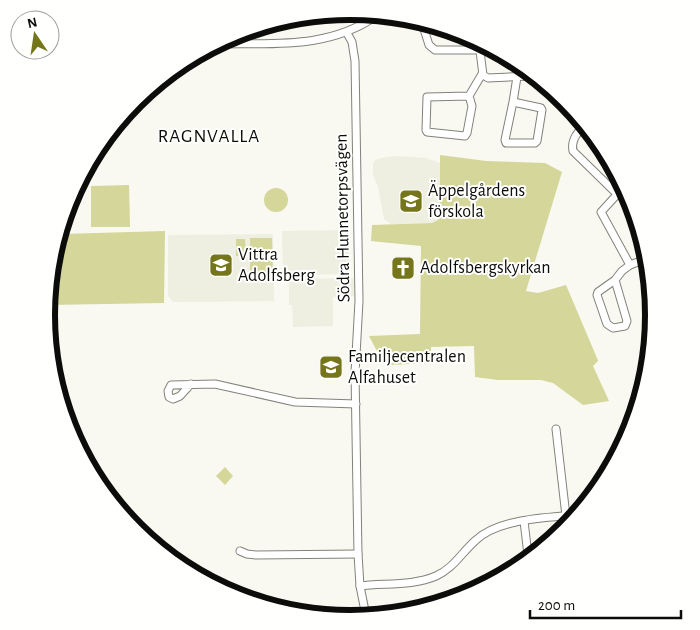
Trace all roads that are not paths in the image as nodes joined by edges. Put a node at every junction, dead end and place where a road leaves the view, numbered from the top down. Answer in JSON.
{"nodes":[{"id":1,"x":368,"y":21,"type":"edge"},
{"id":2,"x":424,"y":30,"type":"edge"},
{"id":3,"x":347,"y":33,"type":"junction"},
{"id":4,"x":233,"y":44,"type":"edge"},
{"id":5,"x":473,"y":47,"type":"edge"},
{"id":6,"x":479,"y":50,"type":"edge"},
{"id":7,"x":482,"y":74,"type":"junction"},
{"id":8,"x":523,"y":76,"type":"edge"},
{"id":9,"x":517,"y":77,"type":"junction"},
{"id":10,"x":469,"y":96,"type":"junction"},
{"id":11,"x":513,"y":102,"type":"junction"},
{"id":12,"x":580,"y":130,"type":"edge"},
{"id":13,"x":617,"y":194,"type":"joint"},
{"id":14,"x":640,"y":261,"type":"edge"},
{"id":15,"x":630,"y":265,"type":"junction"},
{"id":16,"x":615,"y":280,"type":"junction"},
{"id":17,"x":191,"y":384,"type":"dead end"},
{"id":18,"x":356,"y":404,"type":"junction"},
{"id":19,"x":556,"y":429,"type":"dead end"},
{"id":20,"x":566,"y":516,"type":"joint"},
{"id":21,"x":524,"y":521,"type":"junction"},
{"id":22,"x":240,"y":550,"type":"dead end"},
{"id":23,"x":528,"y":551,"type":"edge"},
{"id":24,"x":358,"y":554,"type":"junction"},
{"id":25,"x":360,"y":586,"type":"junction"},
{"id":26,"x":365,"y":609,"type":"edge"}],
"edges":[{"from":1,"to":3,"type":"street"},
{"from":2,"to":5,"type":"street"},
{"from":3,"to":4,"type":"street"},
{"from":3,"to":18,"type":"street","name":"Södra Hunnetorpsvägen"},
{"from":6,"to":7,"type":"street"},
{"from":7,"to":9,"type":"street"},
{"from":7,"to":10,"type":"street"},
{"from":8,"to":9,"type":"street"},
{"from":9,"to":11,"type":"street"},
{"from":10,"to":10,"type":"street"},
{"from":11,"to":11,"type":"street"},
{"from":12,"to":13,"type":"street"},
{"from":13,"to":15,"type":"street"},
{"from":14,"to":15,"type":"street"},
{"from":15,"to":16,"type":"street"},
{"from":16,"to":16,"type":"street"},
{"from":17,"to":18,"type":"street"},
{"from":18,"to":24,"type":"street","name":"Södra Hunnetorpsvägen"},
{"from":19,"to":20,"type":"street"},
{"from":20,"to":21,"type":"street"},
{"from":21,"to":23,"type":"street"},
{"from":21,"to":25,"type":"street"},
{"from":22,"to":24,"type":"street"},
{"from":24,"to":25,"type":"street","name":"Södra Hunnetorpsvägen"},
{"from":25,"to":26,"type":"street","name":"Södra Hunnetorpsvägen"}]}
